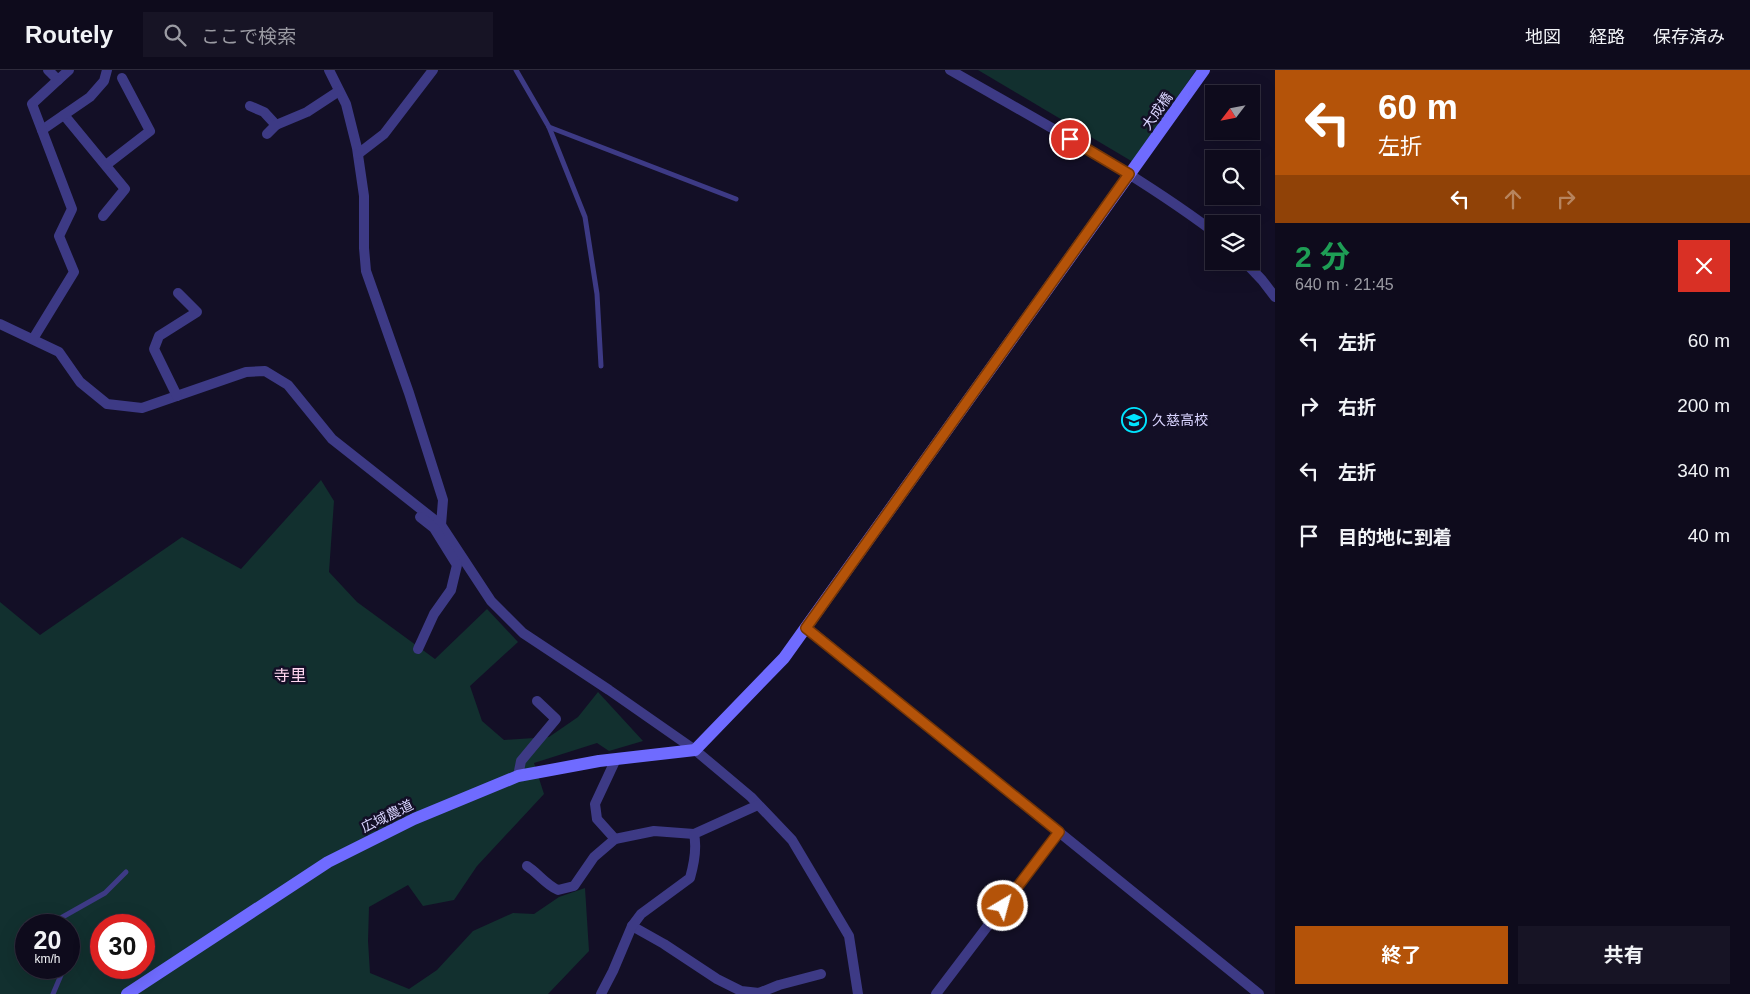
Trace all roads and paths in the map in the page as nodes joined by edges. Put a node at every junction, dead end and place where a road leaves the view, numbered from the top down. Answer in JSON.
{"nodes":[{"id":1,"x":48,"y":70,"type":"edge"},
{"id":2,"x":69,"y":70,"type":"edge"},
{"id":3,"x":107,"y":70,"type":"edge"},
{"id":4,"x":329,"y":70,"type":"edge"},
{"id":5,"x":433,"y":70,"type":"edge"},
{"id":6,"x":516,"y":70,"type":"edge"},
{"id":7,"x":950,"y":70,"type":"edge"},
{"id":8,"x":1204,"y":70,"type":"edge"},
{"id":9,"x":122,"y":78,"type":"dead end"},
{"id":10,"x":58,"y":80,"type":"junction"},
{"id":11,"x":339,"y":91,"type":"junction"},
{"id":12,"x":250,"y":106,"type":"dead end"},
{"id":13,"x":64,"y":115,"type":"junction"},
{"id":14,"x":276,"y":125,"type":"junction"},
{"id":15,"x":549,"y":127,"type":"junction"},
{"id":16,"x":42,"y":130,"type":"junction"},
{"id":17,"x":267,"y":134,"type":"dead end"},
{"id":18,"x":358,"y":154,"type":"junction"},
{"id":19,"x":106,"y":165,"type":"junction"},
{"id":20,"x":1132,"y":171,"type":"junction"},
{"id":21,"x":736,"y":199,"type":"dead end"},
{"id":22,"x":103,"y":216,"type":"dead end"},
{"id":23,"x":1205,"y":225,"type":"edge"},
{"id":24,"x":1253,"y":270,"type":"edge"},
{"id":25,"x":178,"y":293,"type":"dead end"},
{"id":26,"x":1275,"y":297,"type":"edge"},
{"id":27,"x":0,"y":324,"type":"edge"},
{"id":28,"x":33,"y":339,"type":"junction"},
{"id":29,"x":601,"y":366,"type":"dead end"},
{"id":30,"x":177,"y":396,"type":"junction"},
{"id":31,"x":402,"y":494,"type":"junction"},
{"id":32,"x":441,"y":525,"type":"junction"},
{"id":33,"x":806,"y":628,"type":"junction"},
{"id":34,"x":418,"y":649,"type":"dead end"},
{"id":35,"x":537,"y":701,"type":"dead end"},
{"id":36,"x":695,"y":750,"type":"junction"},
{"id":37,"x":616,"y":759,"type":"junction"},
{"id":38,"x":518,"y":776,"type":"junction"},
{"id":39,"x":758,"y":805,"type":"junction"},
{"id":40,"x":1059,"y":832,"type":"junction"},
{"id":41,"x":694,"y":834,"type":"junction"},
{"id":42,"x":615,"y":840,"type":"junction"},
{"id":43,"x":527,"y":866,"type":"dead end"},
{"id":44,"x":126,"y":872,"type":"dead end"},
{"id":45,"x":68,"y":914,"type":"edge"},
{"id":46,"x":632,"y":926,"type":"junction"},
{"id":47,"x":820,"y":974,"type":"dead end"},
{"id":48,"x":59,"y":979,"type":"edge"},
{"id":49,"x":53,"y":994,"type":"edge"},
{"id":50,"x":126,"y":994,"type":"edge"},
{"id":51,"x":601,"y":994,"type":"edge"},
{"id":52,"x":858,"y":994,"type":"edge"},
{"id":53,"x":936,"y":994,"type":"edge"},
{"id":54,"x":1259,"y":994,"type":"edge"}],
"edges":[{"from":1,"to":10,"type":"street"},
{"from":2,"to":10,"type":"street"},
{"from":3,"to":13,"type":"street"},
{"from":4,"to":11,"type":"street"},
{"from":5,"to":18,"type":"street"},
{"from":6,"to":15,"type":"lane"},
{"from":7,"to":20,"type":"street"},
{"from":8,"to":20,"type":"street","name":"大成橋"},
{"from":9,"to":19,"type":"street"},
{"from":10,"to":16,"type":"street"},
{"from":11,"to":14,"type":"street"},
{"from":11,"to":18,"type":"street"},
{"from":12,"to":14,"type":"street"},
{"from":13,"to":16,"type":"street"},
{"from":13,"to":19,"type":"street"},
{"from":14,"to":17,"type":"street"},
{"from":15,"to":21,"type":"lane"},
{"from":15,"to":29,"type":"lane"},
{"from":16,"to":28,"type":"street"},
{"from":18,"to":32,"type":"street"},
{"from":19,"to":22,"type":"street"},
{"from":20,"to":23,"type":"street"},
{"from":20,"to":33,"type":"street","name":"大成橋"},
{"from":24,"to":26,"type":"street"},
{"from":25,"to":30,"type":"street"},
{"from":27,"to":28,"type":"street"},
{"from":28,"to":30,"type":"street"},
{"from":30,"to":31,"type":"street"},
{"from":31,"to":32,"type":"street"},
{"from":31,"to":34,"type":"street"},
{"from":32,"to":36,"type":"street"},
{"from":33,"to":36,"type":"street","name":"大成橋"},
{"from":33,"to":40,"type":"street"},
{"from":35,"to":38,"type":"street"},
{"from":36,"to":37,"type":"street","name":"広域農道"},
{"from":36,"to":39,"type":"street"},
{"from":37,"to":38,"type":"street","name":"広域農道"},
{"from":37,"to":42,"type":"street"},
{"from":38,"to":50,"type":"street","name":"広域農道"},
{"from":39,"to":41,"type":"street"},
{"from":39,"to":52,"type":"street"},
{"from":40,"to":53,"type":"street"},
{"from":40,"to":54,"type":"street"},
{"from":41,"to":42,"type":"street"},
{"from":41,"to":46,"type":"street"},
{"from":42,"to":43,"type":"street"},
{"from":44,"to":45,"type":"lane"},
{"from":46,"to":47,"type":"street"},
{"from":46,"to":51,"type":"street"},
{"from":48,"to":49,"type":"lane"}]}
